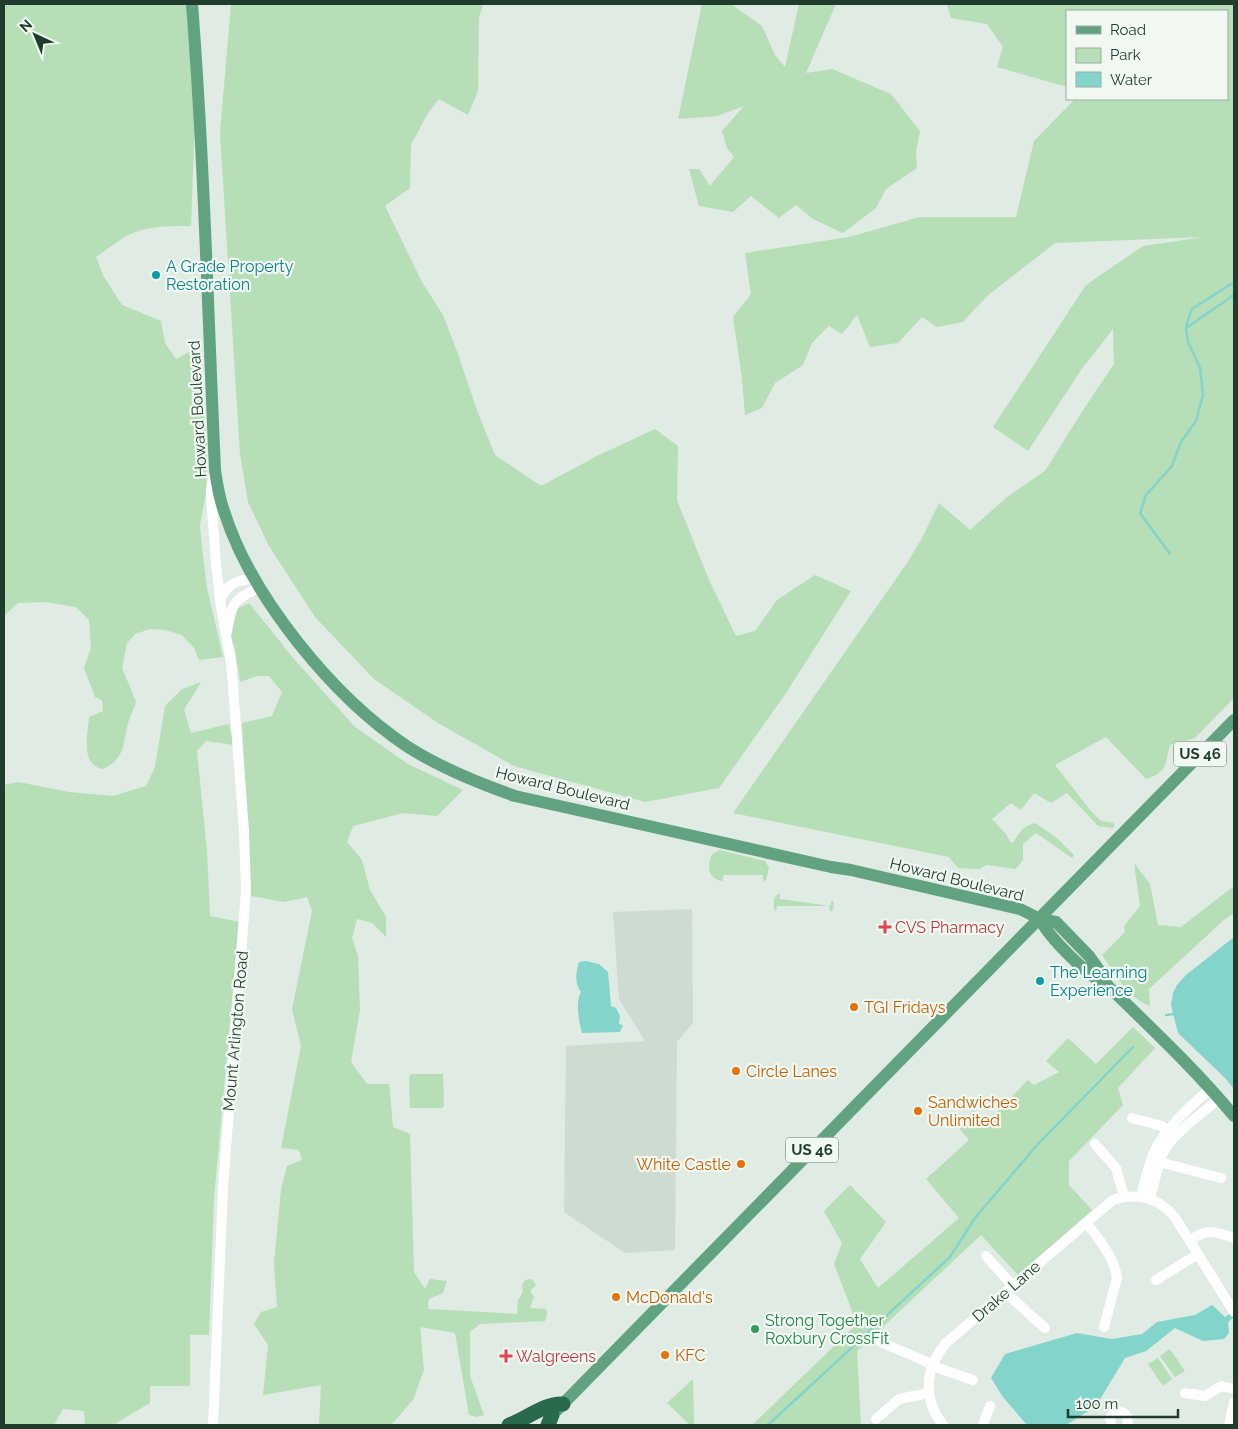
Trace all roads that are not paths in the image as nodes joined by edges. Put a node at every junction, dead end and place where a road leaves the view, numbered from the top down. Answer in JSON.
{"nodes":[{"id":1,"x":192,"y":4,"type":"edge"},
{"id":2,"x":215,"y":470,"type":"junction"},
{"id":3,"x":257,"y":582,"type":"junction"},
{"id":4,"x":220,"y":600,"type":"junction"},
{"id":5,"x":226,"y":638,"type":"junction"},
{"id":6,"x":1234,"y":720,"type":"edge"},
{"id":7,"x":1040,"y":919,"type":"junction"},
{"id":8,"x":1211,"y":1088,"type":"junction"},
{"id":9,"x":1220,"y":1098,"type":"junction"},
{"id":10,"x":1234,"y":1116,"type":"edge"},
{"id":11,"x":1132,"y":1118,"type":"dead end"},
{"id":12,"x":1171,"y":1135,"type":"junction"},
{"id":13,"x":1095,"y":1144,"type":"dead end"},
{"id":14,"x":1156,"y":1161,"type":"junction"},
{"id":15,"x":1221,"y":1178,"type":"dead end"},
{"id":16,"x":1124,"y":1196,"type":"junction"},
{"id":17,"x":1146,"y":1197,"type":"junction"},
{"id":18,"x":1086,"y":1223,"type":"junction"},
{"id":19,"x":1234,"y":1238,"type":"edge"},
{"id":20,"x":1190,"y":1240,"type":"junction"},
{"id":21,"x":1198,"y":1254,"type":"junction"},
{"id":22,"x":986,"y":1256,"type":"dead end"},
{"id":23,"x":1156,"y":1280,"type":"dead end"},
{"id":24,"x":1009,"y":1288,"type":"junction"},
{"id":25,"x":1234,"y":1311,"type":"edge"},
{"id":26,"x":1104,"y":1327,"type":"dead end"},
{"id":27,"x":1045,"y":1328,"type":"dead end"},
{"id":28,"x":881,"y":1342,"type":"dead end"},
{"id":29,"x":932,"y":1366,"type":"junction"},
{"id":30,"x":973,"y":1380,"type":"dead end"},
{"id":31,"x":1234,"y":1389,"type":"edge"},
{"id":32,"x":929,"y":1393,"type":"junction"},
{"id":33,"x":1185,"y":1393,"type":"dead end"},
{"id":34,"x":1234,"y":1402,"type":"edge"},
{"id":35,"x":563,"y":1404,"type":"junction"},
{"id":36,"x":990,"y":1406,"type":"dead end"},
{"id":37,"x":876,"y":1419,"type":"dead end"},
{"id":38,"x":548,"y":1422,"type":"edge"},
{"id":39,"x":213,"y":1425,"type":"edge"},
{"id":40,"x":509,"y":1425,"type":"edge"},
{"id":41,"x":943,"y":1425,"type":"edge"},
{"id":42,"x":984,"y":1425,"type":"edge"},
{"id":43,"x":1111,"y":1425,"type":"edge"},
{"id":44,"x":1127,"y":1425,"type":"edge"},
{"id":45,"x":1229,"y":1425,"type":"edge"}],
"edges":[{"from":1,"to":2,"type":"main road","name":"Howard Boulevard"},
{"from":2,"to":3,"type":"main road","name":"Howard Boulevard"},
{"from":2,"to":4,"type":"street","name":"Mount Arlington Road"},
{"from":3,"to":4,"type":"street"},
{"from":3,"to":5,"type":"street","name":"Mount Arlington Road"},
{"from":3,"to":7,"type":"main road","name":"Howard Boulevard"},
{"from":4,"to":5,"type":"street","name":"Mount Arlington Road"},
{"from":5,"to":39,"type":"street","name":"Mount Arlington Road"},
{"from":6,"to":7,"type":"main road","number":"US 46"},
{"from":7,"to":8,"type":"main road","name":"Howard Boulevard"},
{"from":7,"to":35,"type":"main road","number":"US 46"},
{"from":8,"to":9,"type":"main road","name":"Howard Boulevard"},
{"from":8,"to":12,"type":"street"},
{"from":9,"to":10,"type":"main road","name":"Howard Boulevard"},
{"from":9,"to":12,"type":"street"},
{"from":11,"to":12,"type":"street"},
{"from":12,"to":14,"type":"street"},
{"from":13,"to":16,"type":"street"},
{"from":14,"to":15,"type":"street"},
{"from":14,"to":17,"type":"street"},
{"from":16,"to":17,"type":"street"},
{"from":16,"to":18,"type":"street","name":"Drake Lane"},
{"from":17,"to":20,"type":"street"},
{"from":18,"to":24,"type":"street","name":"Drake Lane"},
{"from":18,"to":26,"type":"street"},
{"from":19,"to":20,"type":"street"},
{"from":20,"to":21,"type":"street"},
{"from":21,"to":23,"type":"street"},
{"from":21,"to":25,"type":"street"},
{"from":22,"to":24,"type":"street"},
{"from":24,"to":27,"type":"street"},
{"from":24,"to":29,"type":"street","name":"Drake Lane"},
{"from":28,"to":29,"type":"street"},
{"from":29,"to":30,"type":"street"},
{"from":29,"to":32,"type":"street","name":"Drake Lane"},
{"from":31,"to":33,"type":"street"},
{"from":32,"to":37,"type":"street"},
{"from":32,"to":41,"type":"street","name":"Drake Lane"},
{"from":34,"to":45,"type":"street"},
{"from":35,"to":38,"type":"main road","number":"US 46"},
{"from":35,"to":40,"type":"highway","number":"US 46"},
{"from":36,"to":42,"type":"street"},
{"from":43,"to":44,"type":"street"}]}
